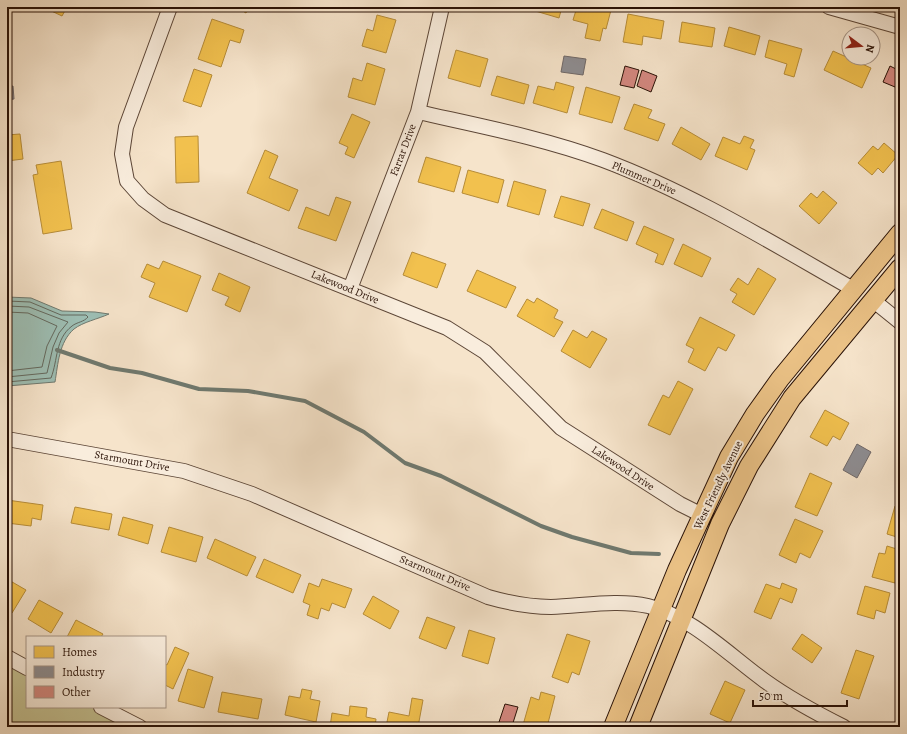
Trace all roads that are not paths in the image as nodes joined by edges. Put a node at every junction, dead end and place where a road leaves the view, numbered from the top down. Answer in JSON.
{"nodes":[{"id":1,"x":170,"y":7,"type":"edge"},
{"id":2,"x":442,"y":7,"type":"edge"},
{"id":3,"x":829,"y":7,"type":"edge"},
{"id":4,"x":900,"y":27,"type":"edge"},
{"id":5,"x":418,"y":112,"type":"junction"},
{"id":6,"x":900,"y":234,"type":"edge"},
{"id":7,"x":900,"y":268,"type":"edge"},
{"id":8,"x":350,"y":289,"type":"junction"},
{"id":9,"x":853,"y":289,"type":"junction"},
{"id":10,"x":874,"y":300,"type":"junction"},
{"id":11,"x":900,"y":322,"type":"edge"},
{"id":12,"x":7,"y":439,"type":"edge"},
{"id":13,"x":702,"y":515,"type":"junction"},
{"id":14,"x":660,"y":610,"type":"junction"},
{"id":15,"x":682,"y":619,"type":"junction"},
{"id":16,"x":7,"y":657,"type":"edge"},
{"id":17,"x":26,"y":667,"type":"edge"},
{"id":18,"x":103,"y":708,"type":"edge"},
{"id":19,"x":140,"y":727,"type":"edge"},
{"id":20,"x":613,"y":727,"type":"edge"},
{"id":21,"x":638,"y":727,"type":"edge"},
{"id":22,"x":844,"y":727,"type":"edge"}],
"edges":[{"from":1,"to":8,"type":"street","name":"Lakewood Drive"},
{"from":2,"to":5,"type":"street","name":"Farrar Drive"},
{"from":3,"to":4,"type":"street"},
{"from":5,"to":8,"type":"street","name":"Farrar Drive"},
{"from":5,"to":9,"type":"street","name":"Plummer Drive"},
{"from":6,"to":9,"type":"main road","name":"West Friendly Avenue"},
{"from":7,"to":10,"type":"main road","name":"West Friendly Avenue"},
{"from":8,"to":13,"type":"street","name":"Lakewood Drive"},
{"from":9,"to":13,"type":"main road","name":"West Friendly Avenue"},
{"from":10,"to":11,"type":"street"},
{"from":10,"to":15,"type":"main road","name":"West Friendly Avenue"},
{"from":12,"to":14,"type":"street","name":"Starmount Drive"},
{"from":13,"to":14,"type":"main road","name":"West Friendly Avenue"},
{"from":14,"to":15,"type":"street","name":"Starmount Drive"},
{"from":14,"to":20,"type":"main road","name":"West Friendly Avenue"},
{"from":15,"to":21,"type":"main road","name":"West Friendly Avenue"},
{"from":15,"to":22,"type":"street","name":"Starmount Drive"},
{"from":16,"to":17,"type":"street"},
{"from":18,"to":19,"type":"street"}]}
